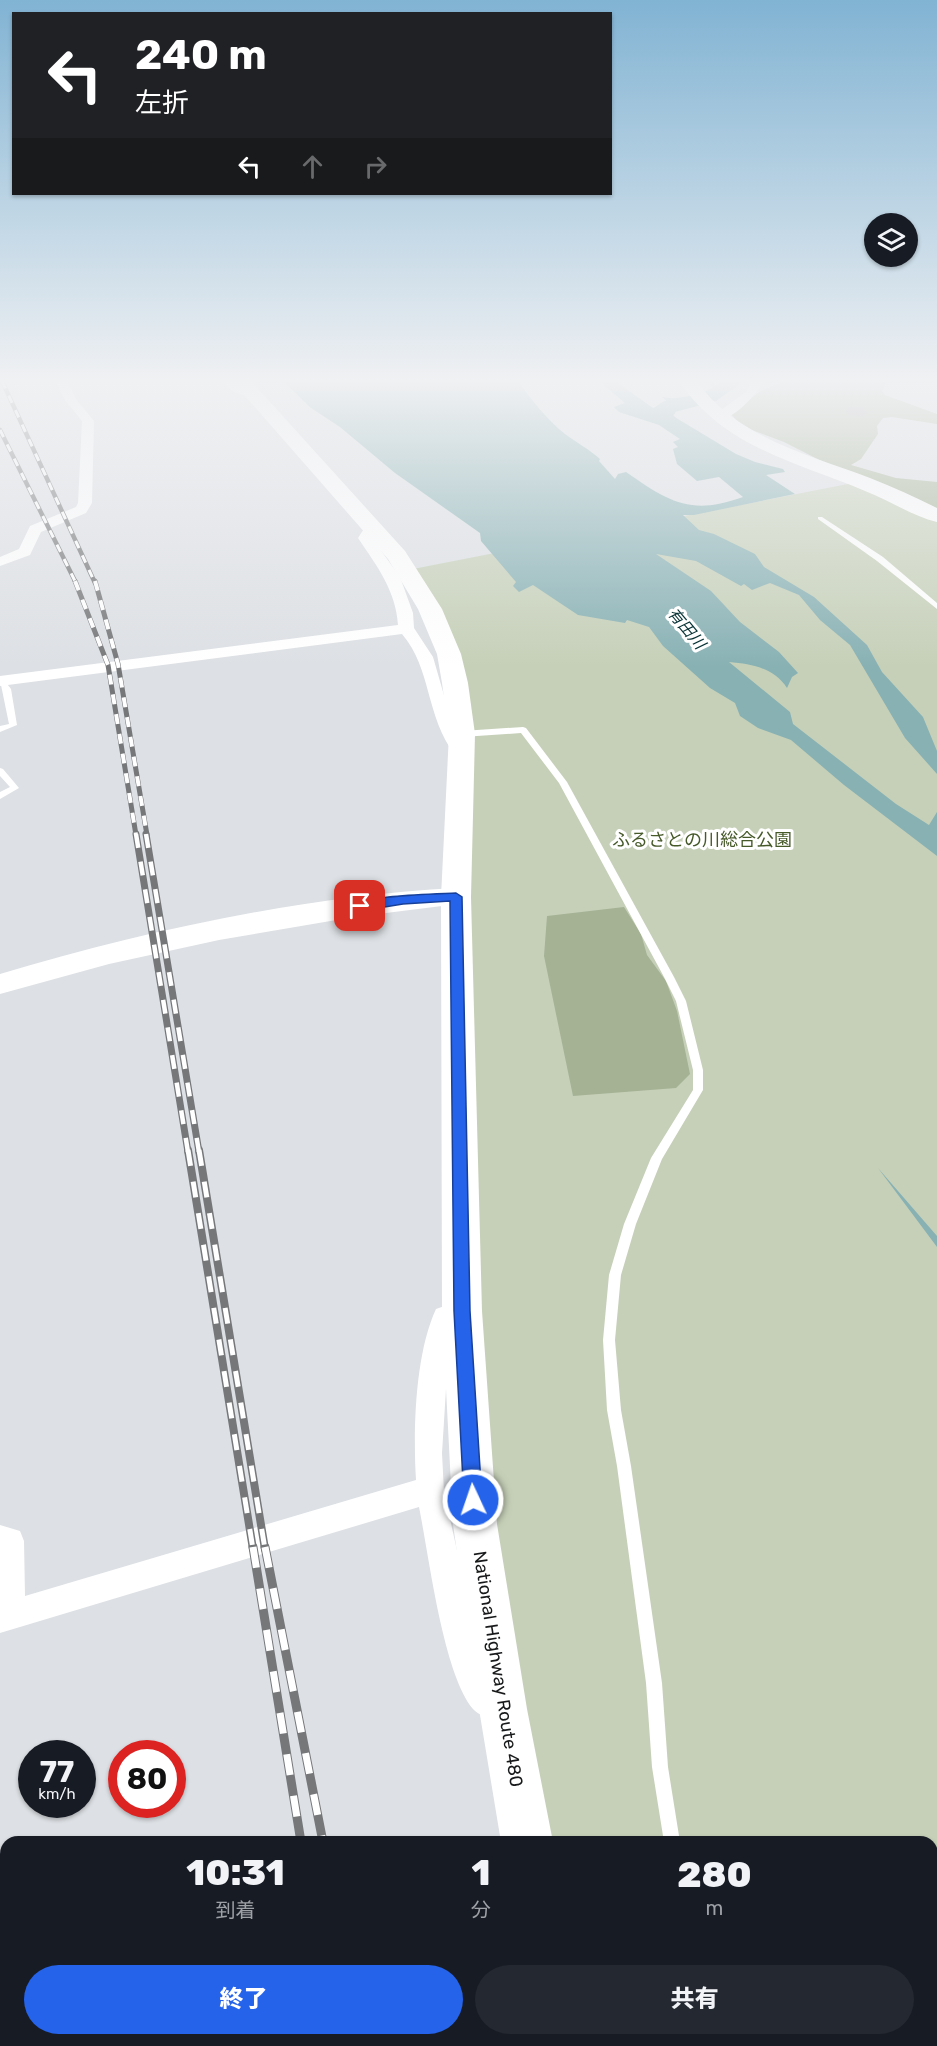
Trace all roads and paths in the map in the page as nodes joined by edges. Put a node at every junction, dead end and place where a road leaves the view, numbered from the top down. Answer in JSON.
{"nodes":[{"id":1,"x":86,"y":476,"type":"edge"},
{"id":2,"x":325,"y":476,"type":"edge"},
{"id":3,"x":849,"y":476,"type":"edge"},
{"id":4,"x":937,"y":516,"type":"edge"},
{"id":5,"x":820,"y":518,"type":"dead end"},
{"id":6,"x":372,"y":528,"type":"junction"},
{"id":7,"x":0,"y":562,"type":"edge"},
{"id":8,"x":937,"y":607,"type":"edge"},
{"id":9,"x":406,"y":629,"type":"junction"},
{"id":10,"x":1,"y":681,"type":"edge"},
{"id":11,"x":0,"y":729,"type":"edge"},
{"id":12,"x":461,"y":742,"type":"junction"},
{"id":13,"x":0,"y":771,"type":"edge"},
{"id":14,"x":0,"y":796,"type":"edge"},
{"id":15,"x":456,"y":897,"type":"junction"},
{"id":16,"x":0,"y":984,"type":"edge"},
{"id":17,"x":462,"y":1311,"type":"junction"},
{"id":18,"x":430,"y":1492,"type":"junction"},
{"id":19,"x":0,"y":1539,"type":"edge"},
{"id":20,"x":5,"y":1616,"type":"edge"},
{"id":21,"x":503,"y":1709,"type":"junction"},
{"id":22,"x":526,"y":1836,"type":"edge"},
{"id":23,"x":671,"y":1836,"type":"edge"}],
"edges":[{"from":1,"to":7,"type":"street"},
{"from":2,"to":6,"type":"highway","name":"National Highway Route 480"},
{"from":3,"to":4,"type":"highway"},
{"from":5,"to":8,"type":"lane"},
{"from":6,"to":9,"type":"street"},
{"from":6,"to":12,"type":"highway","name":"National Highway Route 480"},
{"from":9,"to":10,"type":"street"},
{"from":9,"to":12,"type":"street"},
{"from":10,"to":11,"type":"lane"},
{"from":12,"to":15,"type":"highway","name":"National Highway Route 480"},
{"from":12,"to":23,"type":"lane"},
{"from":13,"to":14,"type":"lane"},
{"from":15,"to":16,"type":"street"},
{"from":15,"to":17,"type":"highway","name":"National Highway Route 480"},
{"from":17,"to":18,"type":"street"},
{"from":17,"to":21,"type":"highway","name":"National Highway Route 480"},
{"from":18,"to":20,"type":"street"},
{"from":18,"to":21,"type":"street"},
{"from":19,"to":20,"type":"street"},
{"from":21,"to":22,"type":"highway","name":"National Highway Route 480"}]}
